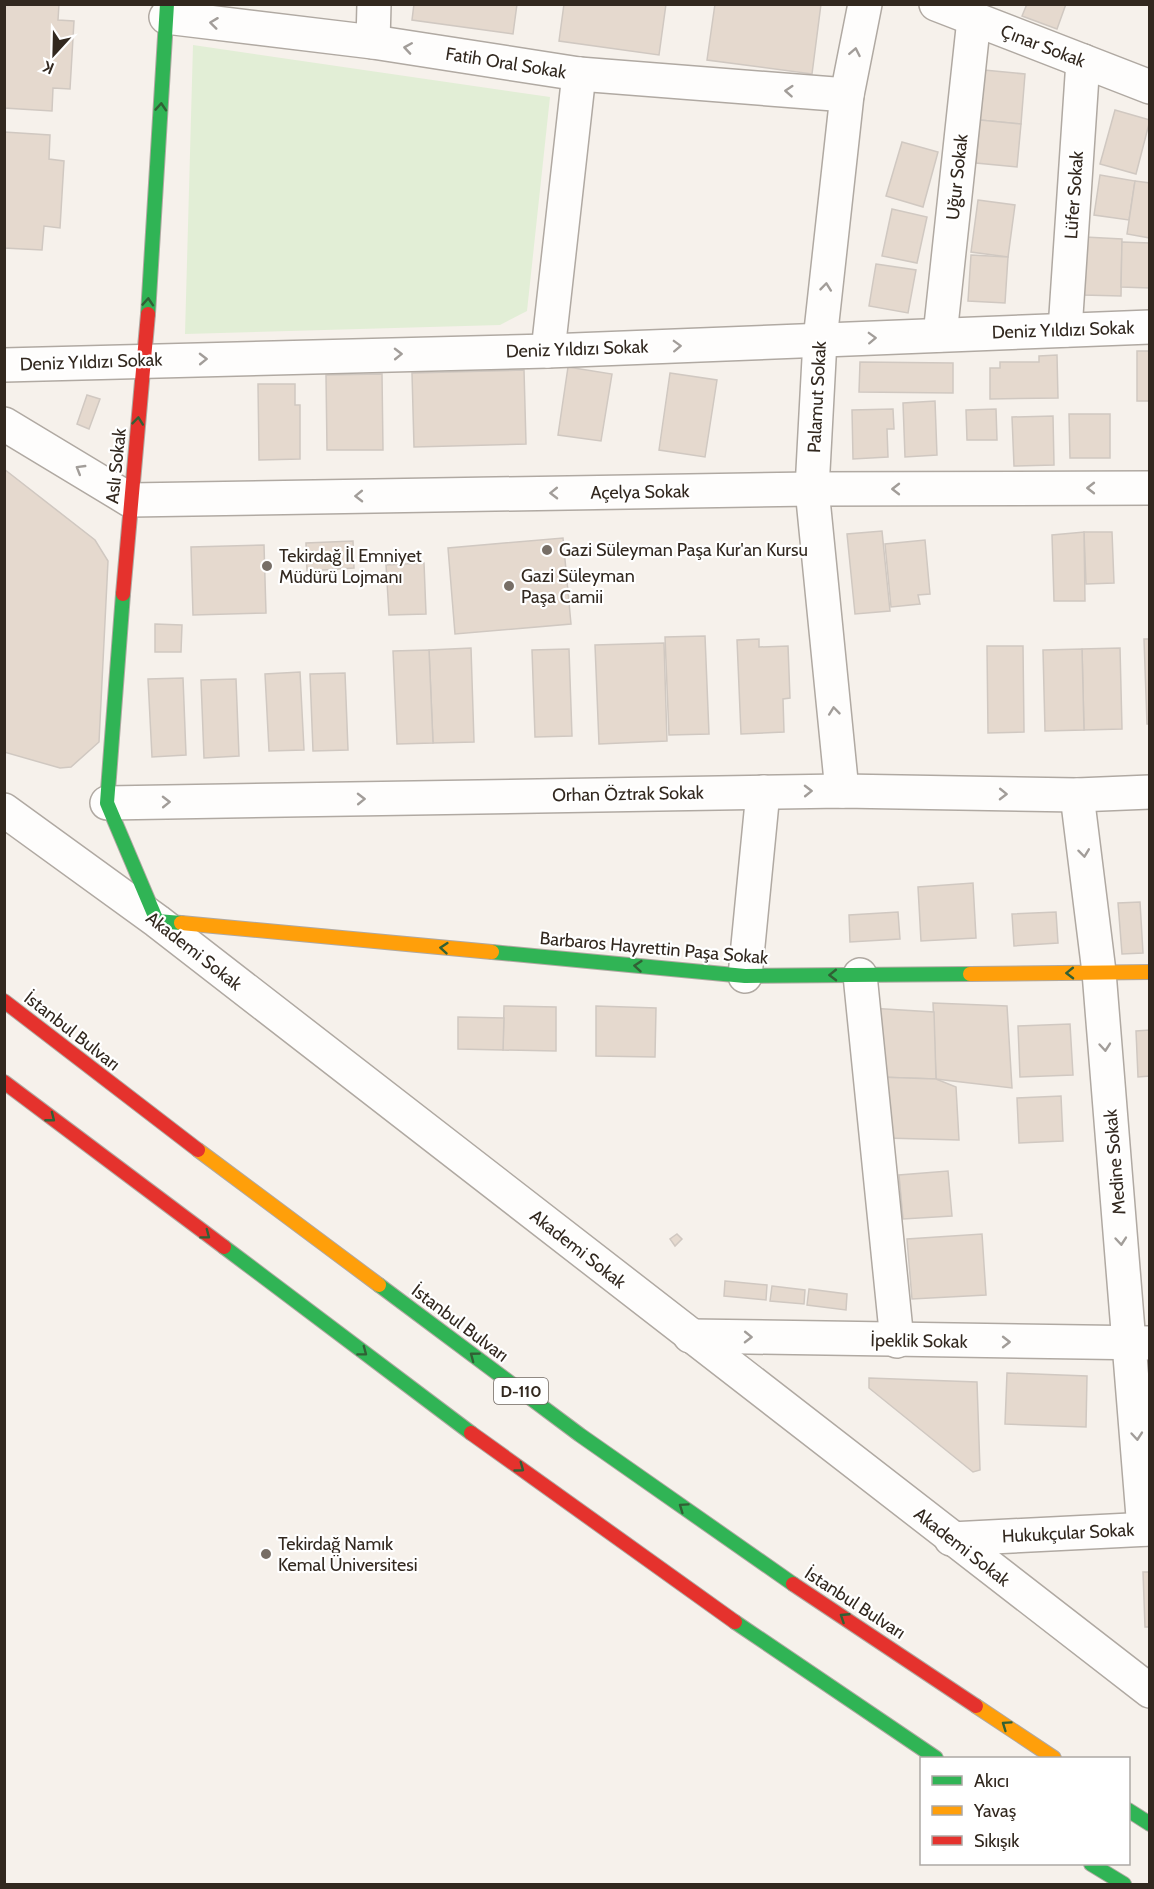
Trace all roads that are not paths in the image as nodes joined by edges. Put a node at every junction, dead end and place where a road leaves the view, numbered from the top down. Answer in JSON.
{"nodes":[{"id":1,"x":374,"y":4,"type":"edge"},
{"id":2,"x":864,"y":4,"type":"edge"},
{"id":3,"x":936,"y":4,"type":"edge"},
{"id":4,"x":167,"y":11,"type":"edge"},
{"id":5,"x":974,"y":19,"type":"junction"},
{"id":6,"x":373,"y":42,"type":"junction"},
{"id":7,"x":1083,"y":61,"type":"junction"},
{"id":8,"x":579,"y":74,"type":"junction"},
{"id":9,"x":1149,"y":87,"type":"edge"},
{"id":10,"x":847,"y":95,"type":"junction"},
{"id":11,"x":1149,"y":327,"type":"edge"},
{"id":12,"x":1065,"y":330,"type":"junction"},
{"id":13,"x":940,"y":335,"type":"junction"},
{"id":14,"x":820,"y":340,"type":"junction"},
{"id":15,"x":548,"y":351,"type":"junction"},
{"id":16,"x":145,"y":360,"type":"junction"},
{"id":17,"x":4,"y":365,"type":"edge"},
{"id":18,"x":4,"y":424,"type":"edge"},
{"id":19,"x":1149,"y":488,"type":"edge"},
{"id":20,"x":812,"y":489,"type":"junction"},
{"id":21,"x":130,"y":500,"type":"junction"},
{"id":22,"x":842,"y":790,"type":"junction"},
{"id":23,"x":763,"y":792,"type":"junction"},
{"id":24,"x":1149,"y":792,"type":"edge"},
{"id":25,"x":1077,"y":795,"type":"junction"},
{"id":26,"x":107,"y":803,"type":"junction"},
{"id":27,"x":4,"y":810,"type":"edge"},
{"id":28,"x":157,"y":921,"type":"junction"},
{"id":29,"x":1099,"y":972,"type":"junction"},
{"id":30,"x":1149,"y":972,"type":"edge"},
{"id":31,"x":860,"y":975,"type":"junction"},
{"id":32,"x":745,"y":976,"type":"junction"},
{"id":33,"x":4,"y":1001,"type":"edge"},
{"id":34,"x":4,"y":1082,"type":"edge"},
{"id":35,"x":690,"y":1336,"type":"junction"},
{"id":36,"x":897,"y":1341,"type":"junction"},
{"id":37,"x":1140,"y":1343,"type":"edge"},
{"id":38,"x":1147,"y":1529,"type":"edge"},
{"id":39,"x":951,"y":1539,"type":"junction"},
{"id":40,"x":1149,"y":1691,"type":"edge"},
{"id":41,"x":935,"y":1757,"type":"edge"},
{"id":42,"x":1053,"y":1757,"type":"edge"},
{"id":43,"x":1130,"y":1811,"type":"edge"},
{"id":44,"x":1149,"y":1824,"type":"edge"},
{"id":45,"x":1094,"y":1865,"type":"edge"},
{"id":46,"x":1124,"y":1884,"type":"edge"}],
"edges":[{"from":1,"to":6,"type":"street"},
{"from":10,"to":2,"type":"street","name":"Palamut Sokak","one_way":true},
{"from":3,"to":5,"type":"street","name":"Çınar Sokak"},
{"from":6,"to":4,"type":"street","name":"Fatih Oral Sokak","one_way":true},
{"from":16,"to":4,"type":"main road","name":"Aslı Sokak","one_way":true},
{"from":5,"to":7,"type":"street","name":"Çınar Sokak"},
{"from":5,"to":13,"type":"street","name":"Uğur Sokak"},
{"from":8,"to":6,"type":"street","name":"Fatih Oral Sokak","one_way":true},
{"from":7,"to":9,"type":"street","name":"Çınar Sokak"},
{"from":7,"to":12,"type":"street","name":"Lüfer Sokak"},
{"from":10,"to":8,"type":"street","name":"Fatih Oral Sokak","one_way":true},
{"from":8,"to":15,"type":"street"},
{"from":14,"to":10,"type":"street","name":"Palamut Sokak","one_way":true},
{"from":11,"to":12,"type":"street","name":"Deniz Yıldızı Sokak"},
{"from":12,"to":13,"type":"street","name":"Deniz Yıldızı Sokak"},
{"from":14,"to":13,"type":"street","name":"Deniz Yıldızı Sokak","one_way":true},
{"from":15,"to":14,"type":"street","name":"Deniz Yıldızı Sokak","one_way":true},
{"from":14,"to":20,"type":"street","name":"Palamut Sokak"},
{"from":16,"to":15,"type":"street","name":"Deniz Yıldızı Sokak","one_way":true},
{"from":16,"to":17,"type":"street","name":"Deniz Yıldızı Sokak"},
{"from":21,"to":16,"type":"main road","name":"Aslı Sokak","one_way":true},
{"from":21,"to":18,"type":"street","one_way":true},
{"from":19,"to":20,"type":"street","name":"Açelya Sokak","one_way":true},
{"from":20,"to":21,"type":"street","name":"Açelya Sokak","one_way":true},
{"from":22,"to":20,"type":"street","name":"Palamut Sokak","one_way":true},
{"from":21,"to":26,"type":"main road","name":"Aslı Sokak"},
{"from":23,"to":22,"type":"street","name":"Orhan Öztrak Sokak","one_way":true},
{"from":22,"to":25,"type":"street","name":"Orhan Öztrak Sokak","one_way":true},
{"from":26,"to":23,"type":"street","name":"Orhan Öztrak Sokak","one_way":true},
{"from":23,"to":32,"type":"street"},
{"from":24,"to":25,"type":"street","name":"Orhan Öztrak Sokak"},
{"from":25,"to":29,"type":"street","name":"Medine Sokak","one_way":true},
{"from":26,"to":28,"type":"main road","name":"Aslı Sokak"},
{"from":27,"to":28,"type":"street","name":"Akademi Sokak"},
{"from":32,"to":28,"type":"main road","name":"Barbaros Hayrettin Paşa Sokak","one_way":true},
{"from":28,"to":35,"type":"street","name":"Akademi Sokak"},
{"from":29,"to":30,"type":"main road","name":"Barbaros Hayrettin Paşa Sokak"},
{"from":29,"to":31,"type":"main road","name":"Barbaros Hayrettin Paşa Sokak","one_way":true},
{"from":29,"to":37,"type":"street","name":"Medine Sokak","one_way":true},
{"from":31,"to":32,"type":"main road","name":"Barbaros Hayrettin Paşa Sokak","one_way":true},
{"from":31,"to":36,"type":"street"},
{"from":42,"to":33,"type":"main road","name":"İstanbul Bulvarı","number":"D-110","one_way":true},
{"from":34,"to":41,"type":"main road","one_way":true},
{"from":35,"to":36,"type":"street","name":"İpeklik Sokak","one_way":true},
{"from":35,"to":39,"type":"street","name":"Akademi Sokak"},
{"from":36,"to":37,"type":"street","name":"İpeklik Sokak","one_way":true},
{"from":37,"to":38,"type":"street","name":"Medine Sokak","one_way":true},
{"from":38,"to":39,"type":"street","name":"Hukukçular Sokak"},
{"from":39,"to":40,"type":"street","name":"Akademi Sokak"},
{"from":43,"to":44,"type":"main road"},
{"from":45,"to":46,"type":"main road"}]}
